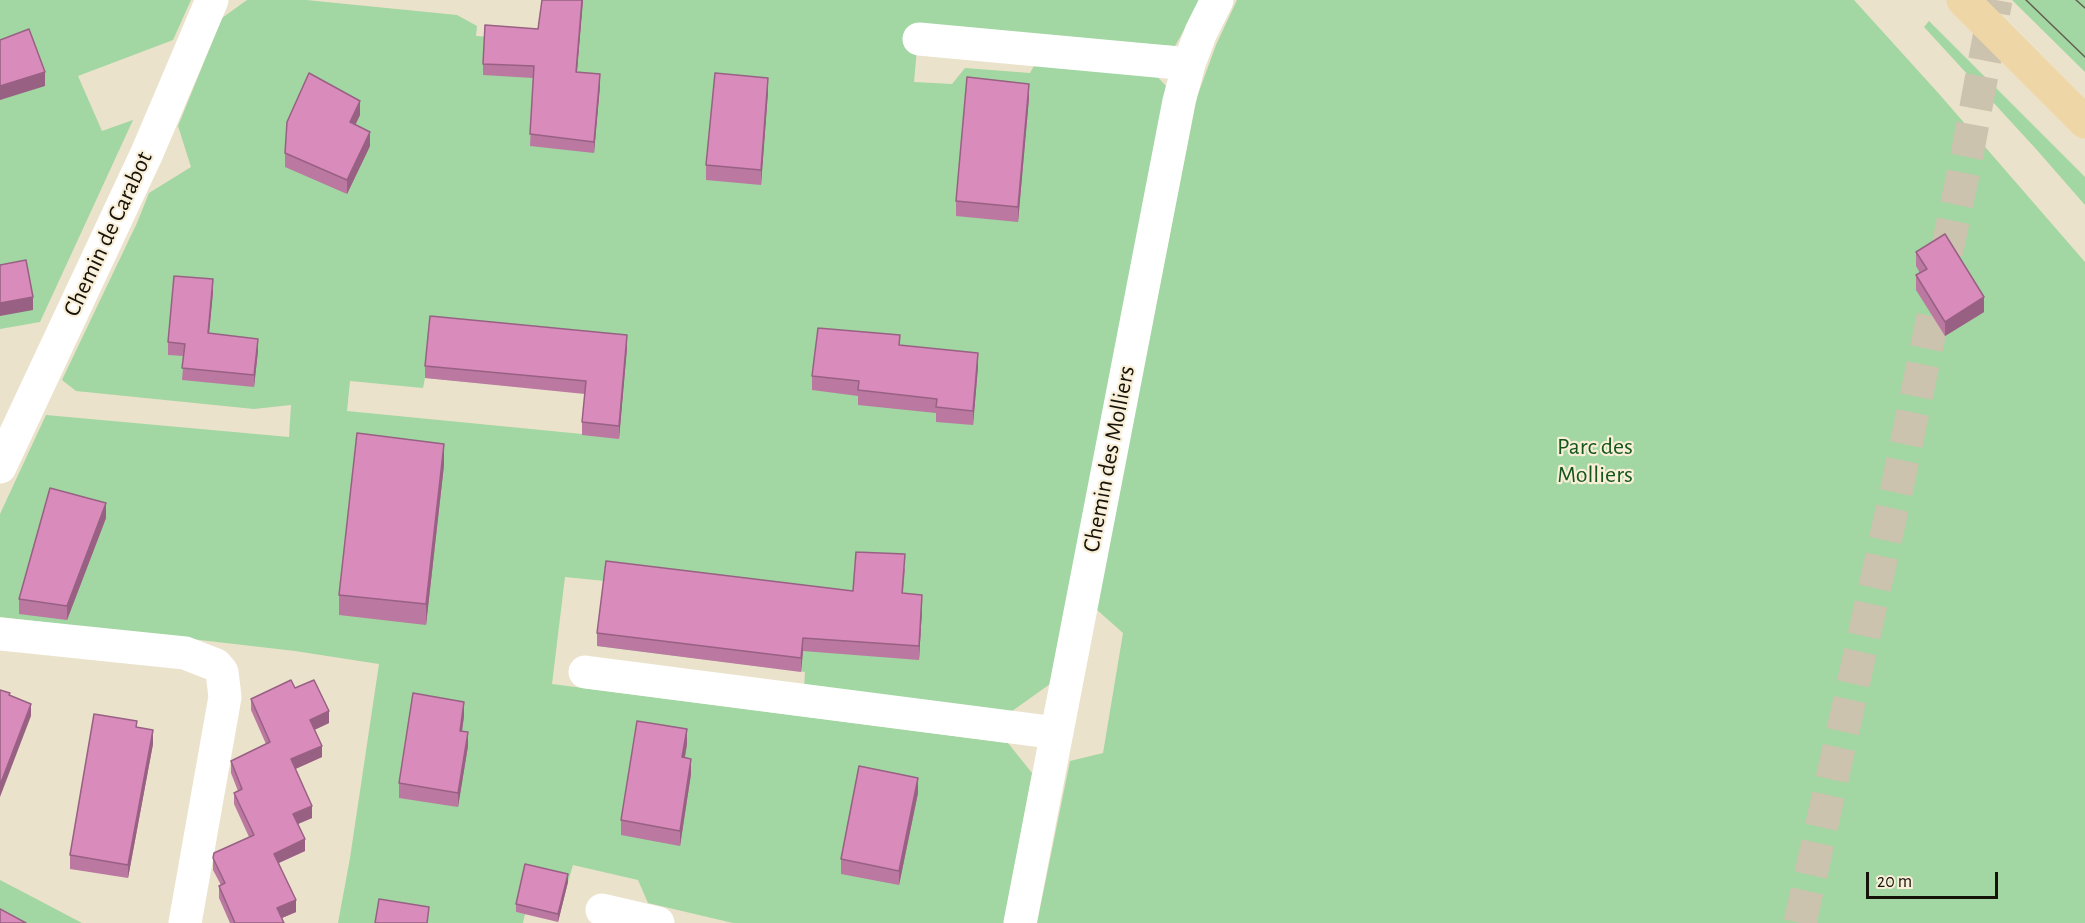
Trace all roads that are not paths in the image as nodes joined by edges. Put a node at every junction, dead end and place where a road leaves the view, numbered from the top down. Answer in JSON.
{"nodes":[{"id":1,"x":212,"y":0,"type":"edge"},
{"id":2,"x":1217,"y":0,"type":"edge"},
{"id":3,"x":1963,"y":0,"type":"edge"},
{"id":4,"x":919,"y":39,"type":"dead end"},
{"id":5,"x":1189,"y":64,"type":"junction"},
{"id":6,"x":2085,"y":122,"type":"edge"},
{"id":7,"x":0,"y":466,"type":"edge"},
{"id":8,"x":0,"y":634,"type":"edge"},
{"id":9,"x":585,"y":672,"type":"dead end"},
{"id":10,"x":1056,"y":733,"type":"junction"},
{"id":11,"x":602,"y":910,"type":"dead end"},
{"id":12,"x":185,"y":923,"type":"edge"},
{"id":13,"x":658,"y":923,"type":"edge"},
{"id":14,"x":1020,"y":923,"type":"edge"}],
"edges":[{"from":1,"to":7,"type":"street","name":"Chemin de Carabot"},
{"from":2,"to":5,"type":"street","name":"Chemin des Molliers"},
{"from":3,"to":6,"type":"main road"},
{"from":4,"to":5,"type":"street"},
{"from":5,"to":10,"type":"street","name":"Chemin des Molliers"},
{"from":8,"to":12,"type":"street"},
{"from":9,"to":10,"type":"street"},
{"from":10,"to":14,"type":"street","name":"Chemin des Molliers"},
{"from":11,"to":13,"type":"street"}]}
